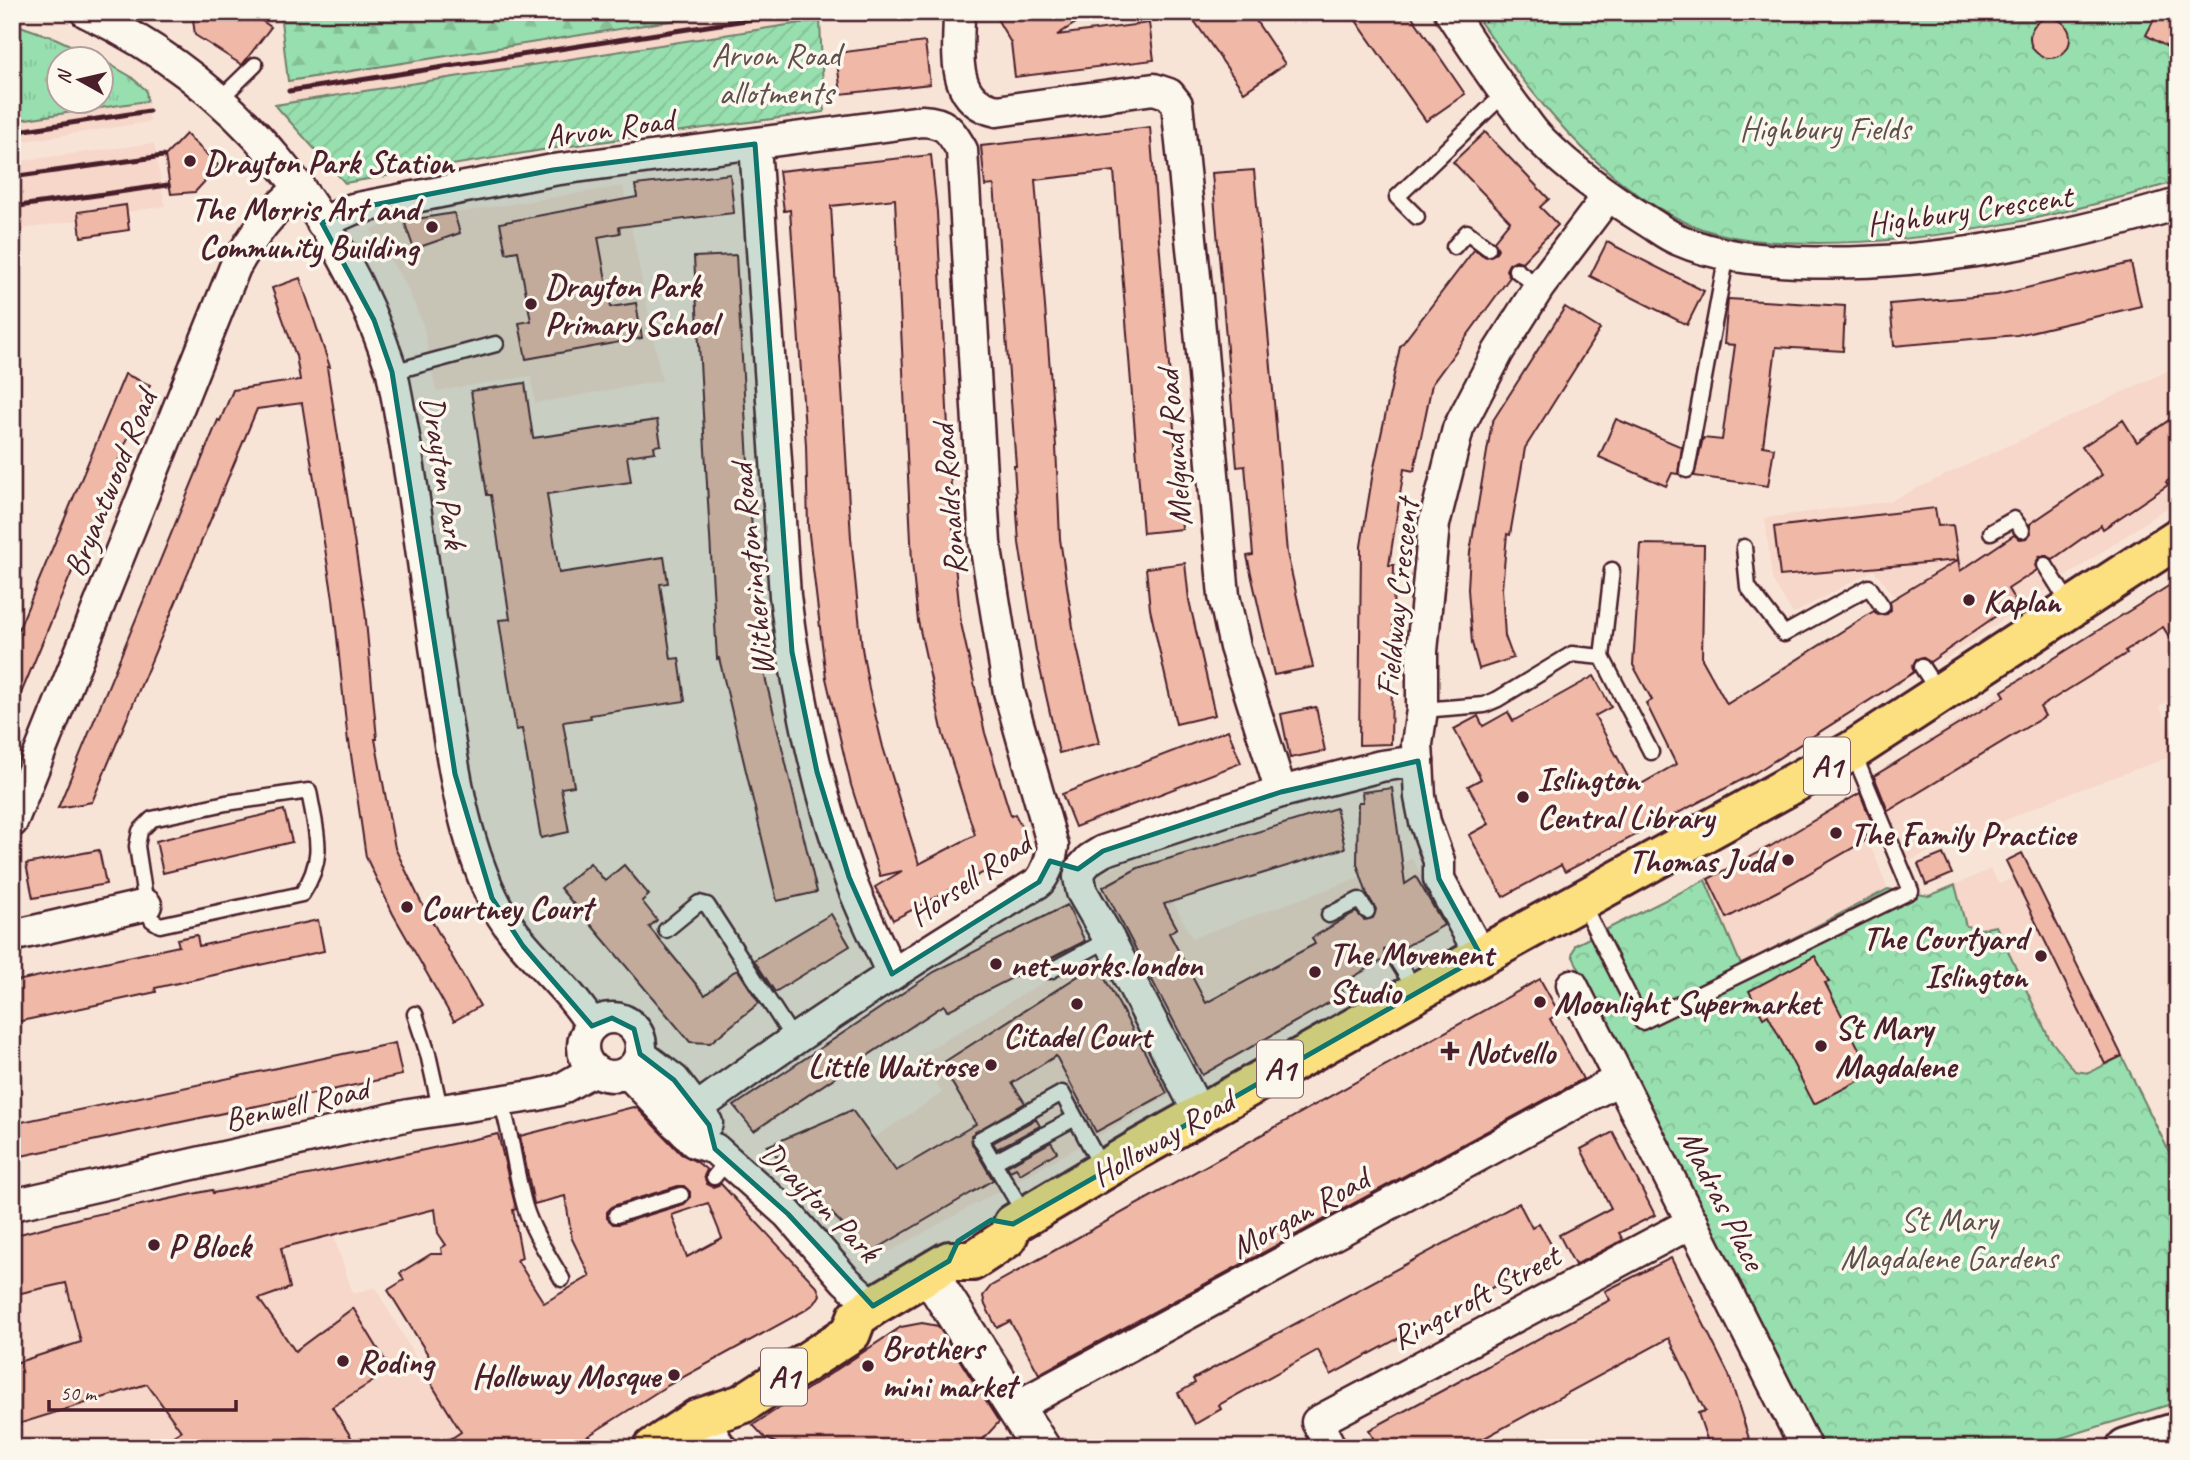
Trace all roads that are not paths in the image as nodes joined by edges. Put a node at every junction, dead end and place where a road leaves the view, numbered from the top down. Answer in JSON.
{"nodes":[{"id":1,"x":86,"y":12,"type":"edge"},
{"id":2,"x":959,"y":12,"type":"edge"},
{"id":3,"x":1450,"y":12,"type":"edge"},
{"id":4,"x":255,"y":65,"type":"dead end"},
{"id":5,"x":1505,"y":93,"type":"junction"},
{"id":6,"x":220,"y":99,"type":"junction"},
{"id":7,"x":950,"y":129,"type":"joint"},
{"id":8,"x":755,"y":144,"type":"junction"},
{"id":9,"x":300,"y":188,"type":"junction"},
{"id":10,"x":1608,"y":197,"type":"junction"},
{"id":11,"x":2178,"y":204,"type":"edge"},
{"id":12,"x":1417,"y":217,"type":"dead end"},
{"id":13,"x":322,"y":223,"type":"junction"},
{"id":14,"x":1454,"y":247,"type":"dead end"},
{"id":15,"x":1488,"y":248,"type":"dead end"},
{"id":16,"x":1727,"y":254,"type":"junction"},
{"id":17,"x":496,"y":344,"type":"dead end"},
{"id":18,"x":391,"y":372,"type":"junction"},
{"id":19,"x":1687,"y":470,"type":"dead end"},
{"id":20,"x":2022,"y":530,"type":"dead end"},
{"id":21,"x":1991,"y":532,"type":"dead end"},
{"id":22,"x":2178,"y":538,"type":"edge"},
{"id":23,"x":1744,"y":547,"type":"dead end"},
{"id":24,"x":2045,"y":565,"type":"dead end"},
{"id":25,"x":1612,"y":570,"type":"dead end"},
{"id":26,"x":1882,"y":606,"type":"dead end"},
{"id":27,"x":2072,"y":608,"type":"junction"},
{"id":28,"x":1602,"y":657,"type":"junction"},
{"id":29,"x":1422,"y":710,"type":"junction"},
{"id":30,"x":1852,"y":751,"type":"junction"},
{"id":31,"x":1651,"y":752,"type":"dead end"},
{"id":32,"x":1418,"y":761,"type":"junction"},
{"id":33,"x":1281,"y":792,"type":"junction"},
{"id":34,"x":12,"y":822,"type":"edge"},
{"id":35,"x":1050,"y":861,"type":"junction"},
{"id":36,"x":1081,"y":869,"type":"junction"},
{"id":37,"x":1581,"y":901,"type":"junction"},
{"id":38,"x":146,"y":905,"type":"junction"},
{"id":39,"x":1367,"y":911,"type":"dead end"},
{"id":40,"x":1329,"y":915,"type":"dead end"},
{"id":41,"x":666,"y":930,"type":"dead end"},
{"id":42,"x":12,"y":936,"type":"edge"},
{"id":43,"x":1109,"y":939,"type":"junction"},
{"id":44,"x":1393,"y":954,"type":"dead end"},
{"id":45,"x":1481,"y":956,"type":"junction"},
{"id":46,"x":1050,"y":971,"type":"dead end"},
{"id":47,"x":892,"y":974,"type":"junction"},
{"id":48,"x":1572,"y":985,"type":"dead end"},
{"id":49,"x":1417,"y":993,"type":"junction"},
{"id":50,"x":415,"y":1014,"type":"dead end"},
{"id":51,"x":593,"y":1026,"type":"junction"},
{"id":52,"x":794,"y":1040,"type":"junction"},
{"id":53,"x":633,"y":1063,"type":"junction"},
{"id":54,"x":594,"y":1070,"type":"junction"},
{"id":55,"x":1618,"y":1080,"type":"junction"},
{"id":56,"x":501,"y":1101,"type":"junction"},
{"id":57,"x":440,"y":1108,"type":"junction"},
{"id":58,"x":1200,"y":1115,"type":"junction"},
{"id":59,"x":686,"y":1116,"type":"junction"},
{"id":60,"x":1075,"y":1118,"type":"junction"},
{"id":61,"x":993,"y":1162,"type":"junction"},
{"id":62,"x":1104,"y":1170,"type":"junction"},
{"id":63,"x":681,"y":1195,"type":"dead end"},
{"id":64,"x":12,"y":1205,"type":"edge"},
{"id":65,"x":616,"y":1215,"type":"dead end"},
{"id":66,"x":1019,"y":1220,"type":"junction"},
{"id":67,"x":1693,"y":1222,"type":"junction"},
{"id":68,"x":939,"y":1268,"type":"junction"},
{"id":69,"x":562,"y":1279,"type":"dead end"},
{"id":70,"x":865,"y":1311,"type":"junction"},
{"id":71,"x":1014,"y":1408,"type":"junction"},
{"id":72,"x":2178,"y":1432,"type":"edge"},
{"id":73,"x":706,"y":1433,"type":"edge"},
{"id":74,"x":653,"y":1448,"type":"edge"},
{"id":75,"x":1041,"y":1448,"type":"edge"},
{"id":76,"x":1331,"y":1448,"type":"edge"},
{"id":77,"x":1806,"y":1448,"type":"edge"},
{"id":78,"x":2126,"y":1448,"type":"edge"}],
"edges":[{"from":1,"to":6,"type":"street","name":"Drayton Park"},
{"from":2,"to":33,"type":"street","name":"Melgund Road"},
{"from":3,"to":5,"type":"street","name":"Highbury Crescent"},
{"from":4,"to":6,"type":"lane"},
{"from":5,"to":10,"type":"street","name":"Highbury Crescent"},
{"from":5,"to":12,"type":"lane"},
{"from":6,"to":9,"type":"street","name":"Drayton Park"},
{"from":7,"to":8,"type":"street","name":"Arvon Road"},
{"from":7,"to":35,"type":"street","name":"Ronalds Road"},
{"from":8,"to":13,"type":"street","name":"Arvon Road"},
{"from":8,"to":47,"type":"street","name":"Witherington Road"},
{"from":9,"to":13,"type":"street","name":"Drayton Park"},
{"from":9,"to":34,"type":"street","name":"Bryantwood Road"},
{"from":10,"to":16,"type":"street","name":"Highbury Crescent"},
{"from":10,"to":29,"type":"street","name":"Fieldway Crescent"},
{"from":11,"to":16,"type":"street","name":"Highbury Crescent"},
{"from":13,"to":18,"type":"street","name":"Drayton Park"},
{"from":14,"to":15,"type":"lane"},
{"from":16,"to":19,"type":"lane"},
{"from":17,"to":18,"type":"lane"},
{"from":18,"to":51,"type":"street","name":"Drayton Park"},
{"from":20,"to":21,"type":"lane"},
{"from":22,"to":27,"type":"highway","name":"Holloway Road","number":"A1"},
{"from":23,"to":26,"type":"lane"},
{"from":24,"to":27,"type":"lane"},
{"from":25,"to":28,"type":"lane"},
{"from":27,"to":30,"type":"highway","name":"Holloway Road","number":"A1"},
{"from":28,"to":29,"type":"lane"},
{"from":28,"to":31,"type":"lane"},
{"from":29,"to":32,"type":"street","name":"Fieldway Crescent"},
{"from":30,"to":37,"type":"highway","name":"Holloway Road","number":"A1"},
{"from":30,"to":37,"type":"lane"},
{"from":32,"to":33,"type":"street","name":"Horsell Road"},
{"from":32,"to":45,"type":"street","name":"Fieldway Crescent"},
{"from":33,"to":36,"type":"street","name":"Horsell Road"},
{"from":35,"to":36,"type":"street","name":"Horsell Road"},
{"from":35,"to":47,"type":"street","name":"Horsell Road"},
{"from":36,"to":43,"type":"street"},
{"from":37,"to":45,"type":"highway","name":"Holloway Road","number":"A1"},
{"from":38,"to":38,"type":"lane"},
{"from":38,"to":42,"type":"street"},
{"from":39,"to":40,"type":"lane"},
{"from":41,"to":52,"type":"lane"},
{"from":43,"to":46,"type":"lane"},
{"from":43,"to":58,"type":"street"},
{"from":44,"to":49,"type":"lane"},
{"from":45,"to":49,"type":"highway","name":"Holloway Road","number":"A1"},
{"from":47,"to":52,"type":"street","name":"Horsell Road"},
{"from":48,"to":55,"type":"street","name":"Madras Place"},
{"from":49,"to":58,"type":"highway","name":"Holloway Road","number":"A1"},
{"from":50,"to":57,"type":"lane"},
{"from":51,"to":53,"type":"street","name":"Drayton Park"},
{"from":51,"to":54,"type":"street"},
{"from":52,"to":59,"type":"street","name":"Horsell Road"},
{"from":53,"to":54,"type":"street"},
{"from":53,"to":59,"type":"street","name":"Drayton Park"},
{"from":54,"to":56,"type":"street","name":"Benwell Road"},
{"from":55,"to":67,"type":"street","name":"Madras Place"},
{"from":55,"to":71,"type":"street","name":"Morgan Road"},
{"from":56,"to":57,"type":"street","name":"Benwell Road"},
{"from":56,"to":69,"type":"lane"},
{"from":57,"to":64,"type":"street","name":"Benwell Road"},
{"from":58,"to":62,"type":"highway","name":"Holloway Road","number":"A1"},
{"from":59,"to":70,"type":"street","name":"Drayton Park"},
{"from":60,"to":61,"type":"lane"},
{"from":60,"to":61,"type":"lane"},
{"from":60,"to":62,"type":"lane"},
{"from":61,"to":66,"type":"lane"},
{"from":62,"to":66,"type":"highway","name":"Holloway Road","number":"A1"},
{"from":63,"to":65,"type":"lane"},
{"from":66,"to":68,"type":"highway","name":"Holloway Road","number":"A1"},
{"from":67,"to":76,"type":"street","name":"Ringcroft Street"},
{"from":67,"to":77,"type":"street","name":"Madras Place"},
{"from":68,"to":70,"type":"highway","name":"Holloway Road","number":"A1"},
{"from":68,"to":71,"type":"street"},
{"from":70,"to":73,"type":"highway","name":"Holloway Road","number":"A1"},
{"from":71,"to":75,"type":"street"},
{"from":72,"to":78,"type":"main road"},
{"from":73,"to":74,"type":"highway","name":"Holloway Road","number":"A1"}]}
